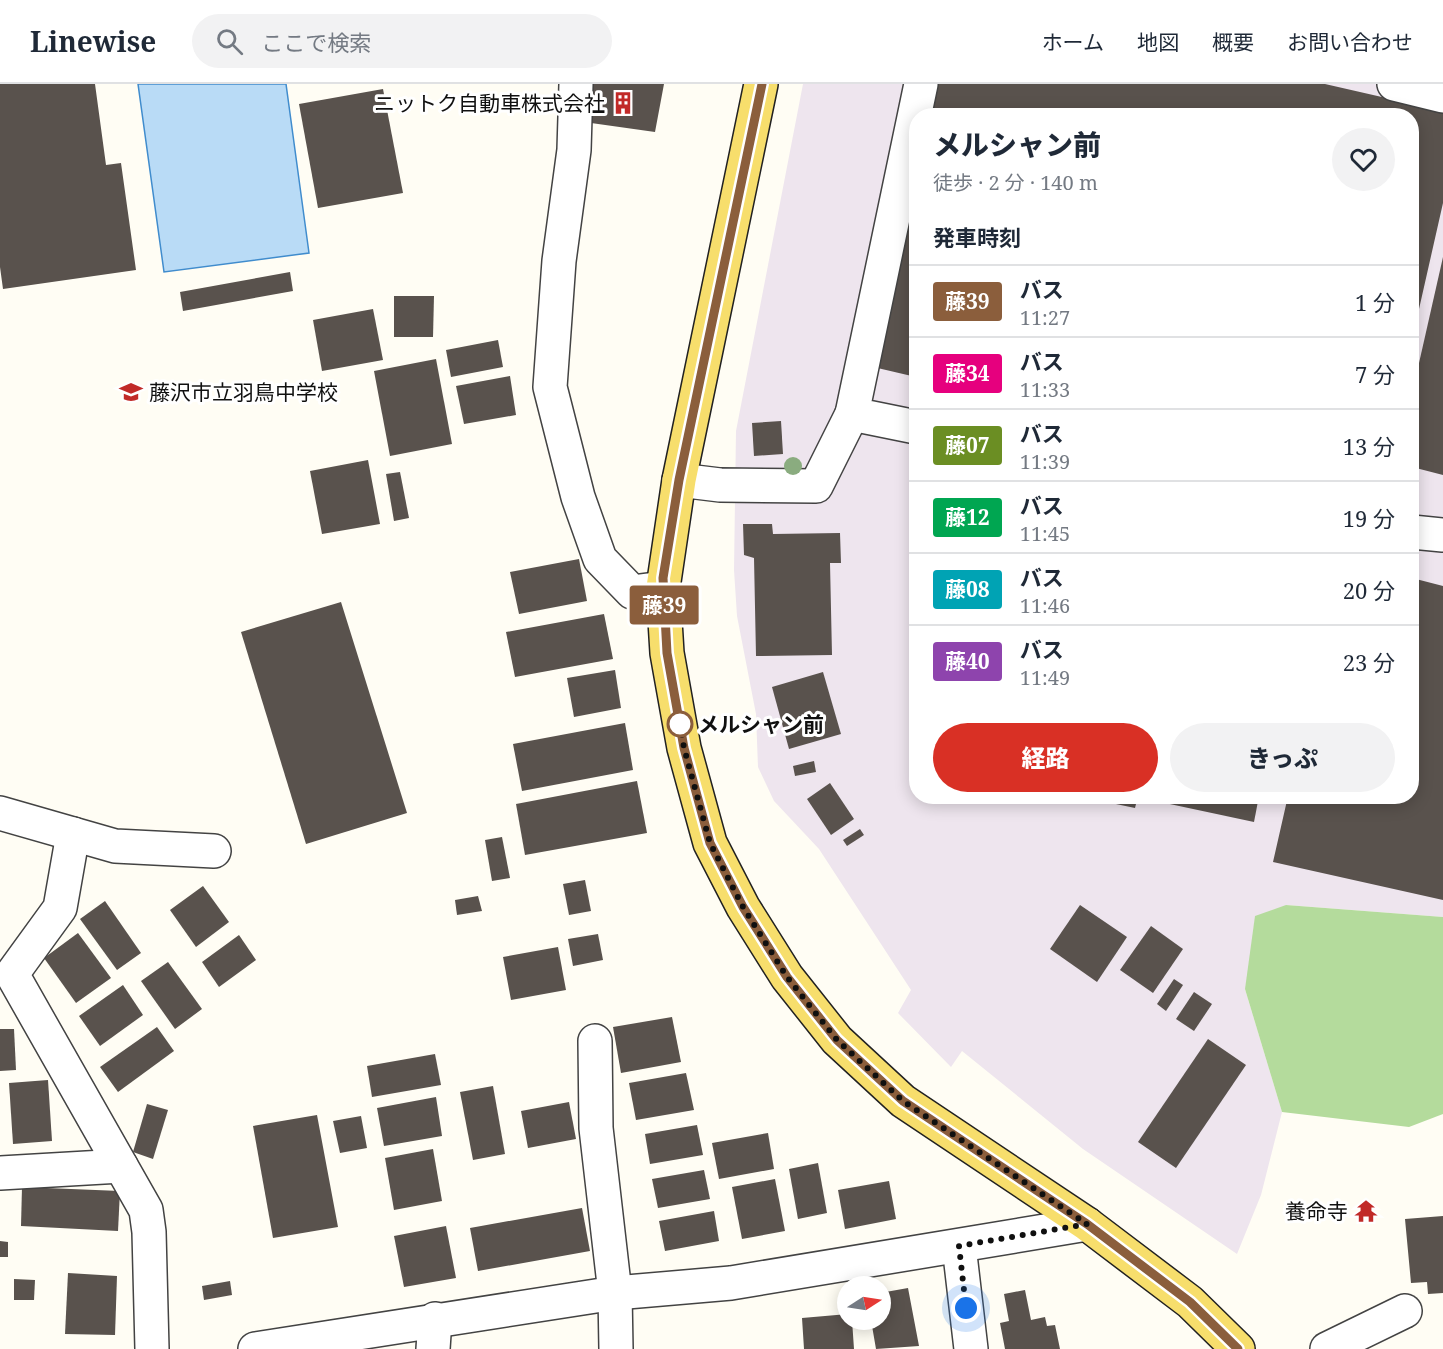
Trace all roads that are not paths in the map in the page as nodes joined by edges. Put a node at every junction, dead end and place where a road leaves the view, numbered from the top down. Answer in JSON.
{"nodes":[{"id":1,"x":576,"y":84,"type":"edge"},
{"id":2,"x":762,"y":84,"type":"edge"},
{"id":3,"x":921,"y":84,"type":"edge"},
{"id":4,"x":1394,"y":84,"type":"edge"},
{"id":5,"x":1443,"y":96,"type":"edge"},
{"id":6,"x":916,"y":108,"type":"edge"},
{"id":7,"x":909,"y":141,"type":"edge"},
{"id":8,"x":852,"y":414,"type":"junction"},
{"id":9,"x":909,"y":426,"type":"edge"},
{"id":10,"x":679,"y":480,"type":"junction"},
{"id":11,"x":1419,"y":533,"type":"edge"},
{"id":12,"x":1443,"y":535,"type":"edge"},
{"id":13,"x":663,"y":588,"type":"junction"},
{"id":14,"x":0,"y":813,"type":"edge"},
{"id":15,"x":73,"y":834,"type":"junction"},
{"id":16,"x":214,"y":851,"type":"dead end"},
{"id":17,"x":6,"y":979,"type":"edge"},
{"id":18,"x":596,"y":1041,"type":"dead end"},
{"id":19,"x":121,"y":1166,"type":"junction"},
{"id":20,"x":0,"y":1173,"type":"edge"},
{"id":21,"x":1087,"y":1224,"type":"junction"},
{"id":22,"x":959,"y":1246,"type":"junction"},
{"id":23,"x":615,"y":1293,"type":"junction"},
{"id":24,"x":1405,"y":1311,"type":"dead end"},
{"id":25,"x":434,"y":1334,"type":"edge"},
{"id":26,"x":152,"y":1349,"type":"edge"},
{"id":27,"x":255,"y":1349,"type":"edge"},
{"id":28,"x":616,"y":1349,"type":"edge"},
{"id":29,"x":971,"y":1349,"type":"edge"},
{"id":30,"x":1238,"y":1349,"type":"edge"},
{"id":31,"x":1327,"y":1349,"type":"edge"}],
"edges":[{"from":1,"to":13,"type":"street"},
{"from":2,"to":10,"type":"main road"},
{"from":3,"to":6,"type":"street"},
{"from":4,"to":5,"type":"street"},
{"from":7,"to":8,"type":"street"},
{"from":8,"to":9,"type":"street"},
{"from":8,"to":10,"type":"street"},
{"from":10,"to":13,"type":"main road"},
{"from":11,"to":12,"type":"street"},
{"from":13,"to":21,"type":"main road"},
{"from":14,"to":15,"type":"street"},
{"from":15,"to":16,"type":"street"},
{"from":15,"to":17,"type":"street"},
{"from":17,"to":19,"type":"street"},
{"from":18,"to":23,"type":"street"},
{"from":19,"to":20,"type":"street"},
{"from":19,"to":26,"type":"street"},
{"from":21,"to":22,"type":"street"},
{"from":21,"to":30,"type":"main road"},
{"from":22,"to":23,"type":"street"},
{"from":22,"to":29,"type":"street"},
{"from":23,"to":25,"type":"street"},
{"from":23,"to":28,"type":"street"},
{"from":24,"to":31,"type":"street"},
{"from":25,"to":27,"type":"street"}]}
